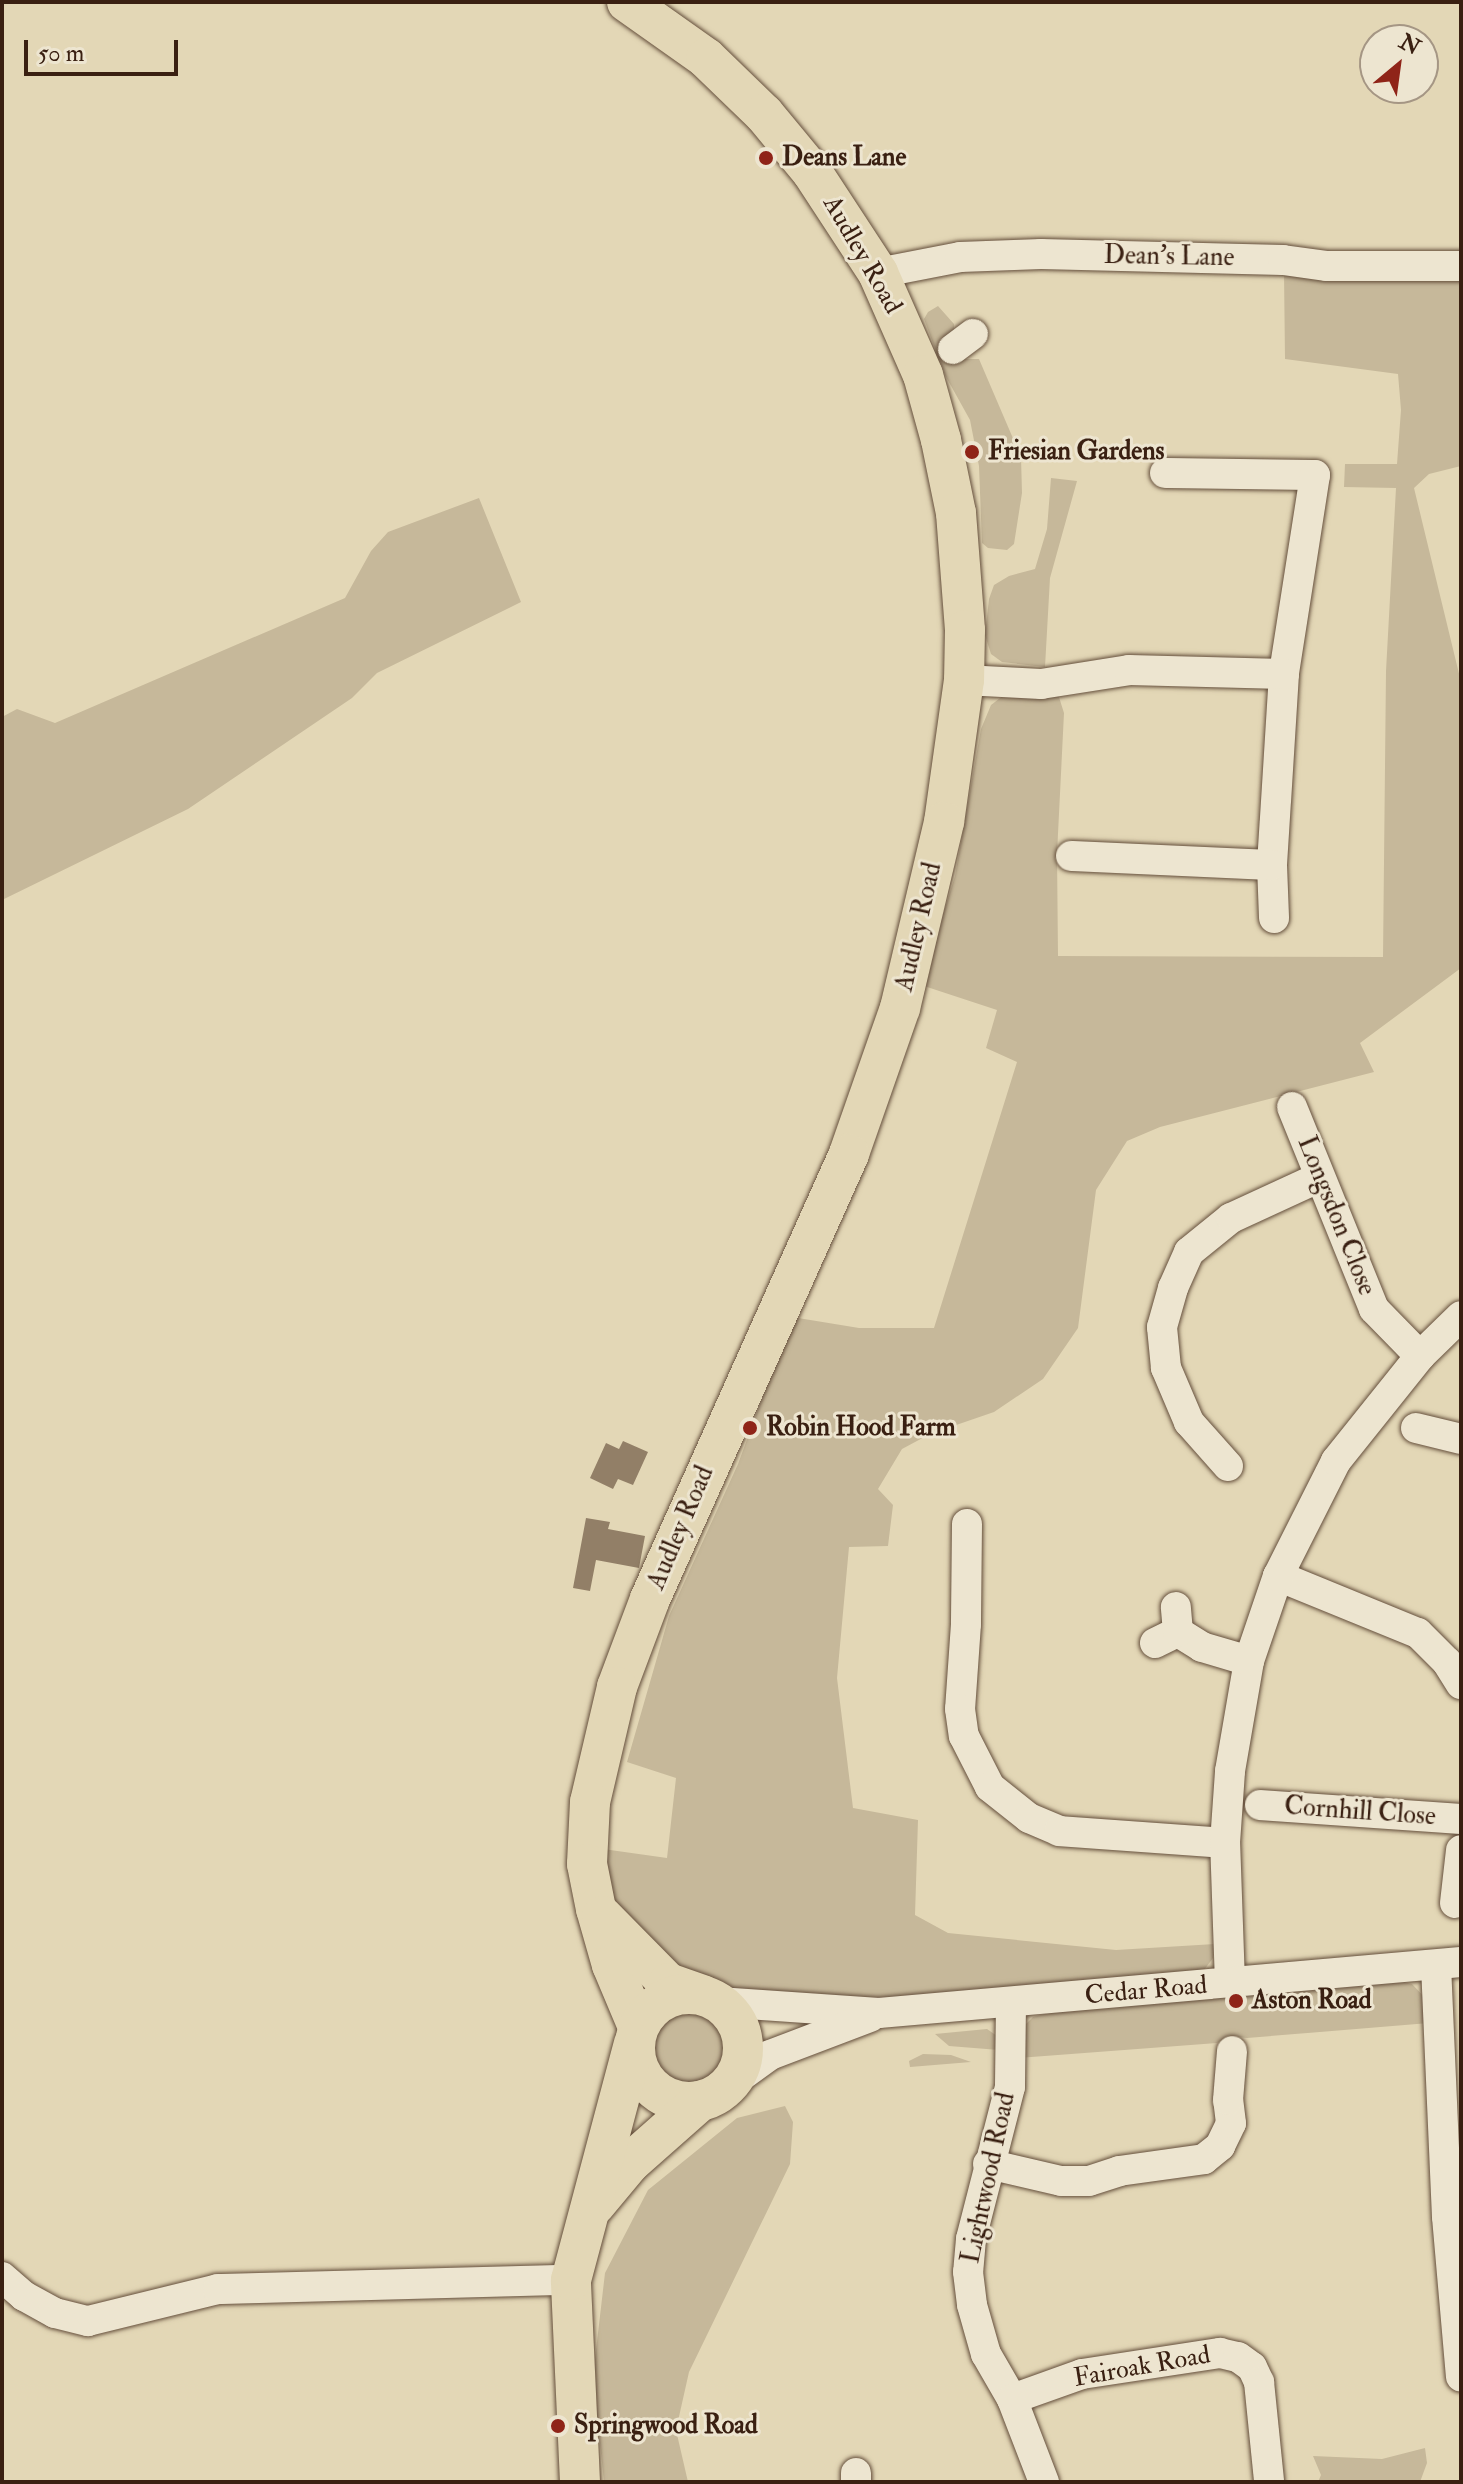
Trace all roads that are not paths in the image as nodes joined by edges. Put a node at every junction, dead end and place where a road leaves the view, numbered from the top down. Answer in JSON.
{"nodes":[{"id":1,"x":627,"y":2,"type":"edge"},
{"id":2,"x":1461,"y":266,"type":"edge"},
{"id":3,"x":878,"y":273,"type":"junction"},
{"id":4,"x":1165,"y":472,"type":"dead end"},
{"id":5,"x":1284,"y":674,"type":"junction"},
{"id":6,"x":964,"y":680,"type":"junction"},
{"id":7,"x":1071,"y":856,"type":"dead end"},
{"id":8,"x":1272,"y":865,"type":"junction"},
{"id":9,"x":1274,"y":918,"type":"dead end"},
{"id":10,"x":1292,"y":1107,"type":"dead end"},
{"id":11,"x":1318,"y":1178,"type":"junction"},
{"id":12,"x":1461,"y":1316,"type":"edge"},
{"id":13,"x":1420,"y":1356,"type":"junction"},
{"id":14,"x":1416,"y":1428,"type":"dead end"},
{"id":15,"x":1461,"y":1439,"type":"edge"},
{"id":16,"x":1228,"y":1466,"type":"dead end"},
{"id":17,"x":957,"y":1539,"type":"dead end"},
{"id":18,"x":1278,"y":1576,"type":"junction"},
{"id":19,"x":1170,"y":1627,"type":"dead end"},
{"id":20,"x":1249,"y":1661,"type":"junction"},
{"id":21,"x":1461,"y":1684,"type":"edge"},
{"id":22,"x":1260,"y":1805,"type":"dead end"},
{"id":23,"x":1461,"y":1819,"type":"edge"},
{"id":24,"x":1225,"y":1843,"type":"junction"},
{"id":25,"x":1461,"y":1850,"type":"edge"},
{"id":26,"x":1455,"y":1903,"type":"dead end"},
{"id":27,"x":596,"y":1909,"type":"junction"},
{"id":28,"x":1448,"y":1964,"type":"edge"},
{"id":29,"x":1230,"y":1983,"type":"junction"},
{"id":30,"x":713,"y":1999,"type":"junction"},
{"id":31,"x":1011,"y":2003,"type":"junction"},
{"id":32,"x":879,"y":2013,"type":"junction"},
{"id":33,"x":636,"y":2035,"type":"junction"},
{"id":34,"x":1221,"y":2072,"type":"dead end"},
{"id":35,"x":715,"y":2093,"type":"junction"},
{"id":36,"x":1451,"y":2111,"type":"edge"},
{"id":37,"x":988,"y":2164,"type":"junction"},
{"id":38,"x":587,"y":2214,"type":"junction"},
{"id":39,"x":2,"y":2277,"type":"edge"},
{"id":40,"x":571,"y":2280,"type":"junction"},
{"id":41,"x":1461,"y":2376,"type":"edge"},
{"id":42,"x":1012,"y":2399,"type":"junction"},
{"id":43,"x":1269,"y":2480,"type":"edge"},
{"id":44,"x":580,"y":2482,"type":"edge"},
{"id":45,"x":1044,"y":2482,"type":"edge"}],
"edges":[{"from":1,"to":3,"type":"main road","name":"Audley Road"},
{"from":2,"to":3,"type":"street","name":"Dean's Lane"},
{"from":3,"to":6,"type":"main road","name":"Audley Road"},
{"from":4,"to":5,"type":"street"},
{"from":5,"to":6,"type":"street"},
{"from":5,"to":8,"type":"street"},
{"from":6,"to":27,"type":"main road","name":"Audley Road"},
{"from":7,"to":8,"type":"street"},
{"from":8,"to":9,"type":"street"},
{"from":10,"to":11,"type":"street","name":"Longsdon Close"},
{"from":11,"to":13,"type":"street","name":"Longsdon Close"},
{"from":11,"to":16,"type":"street"},
{"from":12,"to":13,"type":"street"},
{"from":13,"to":18,"type":"street"},
{"from":14,"to":15,"type":"street"},
{"from":17,"to":24,"type":"street"},
{"from":18,"to":20,"type":"street"},
{"from":18,"to":21,"type":"street"},
{"from":19,"to":20,"type":"street"},
{"from":20,"to":24,"type":"street"},
{"from":22,"to":23,"type":"street","name":"Cornhill Close"},
{"from":24,"to":29,"type":"street"},
{"from":25,"to":26,"type":"street"},
{"from":27,"to":30,"type":"main road"},
{"from":27,"to":33,"type":"main road","name":"Audley Road"},
{"from":28,"to":29,"type":"street","name":"Cedar Road"},
{"from":28,"to":36,"type":"street"},
{"from":29,"to":31,"type":"street","name":"Cedar Road"},
{"from":30,"to":32,"type":"street"},
{"from":30,"to":33,"type":"main road"},
{"from":30,"to":35,"type":"main road"},
{"from":31,"to":32,"type":"street","name":"Cedar Road"},
{"from":31,"to":37,"type":"street","name":"Lightwood Road"},
{"from":32,"to":35,"type":"street"},
{"from":33,"to":35,"type":"main road"},
{"from":33,"to":38,"type":"main road"},
{"from":34,"to":37,"type":"street"},
{"from":35,"to":38,"type":"main road"},
{"from":36,"to":41,"type":"street"},
{"from":37,"to":42,"type":"street","name":"Lightwood Road"},
{"from":38,"to":40,"type":"main road"},
{"from":39,"to":40,"type":"street"},
{"from":40,"to":44,"type":"main road"},
{"from":42,"to":43,"type":"street","name":"Fairoak Road"},
{"from":42,"to":45,"type":"street","name":"Lightwood Road"}]}
